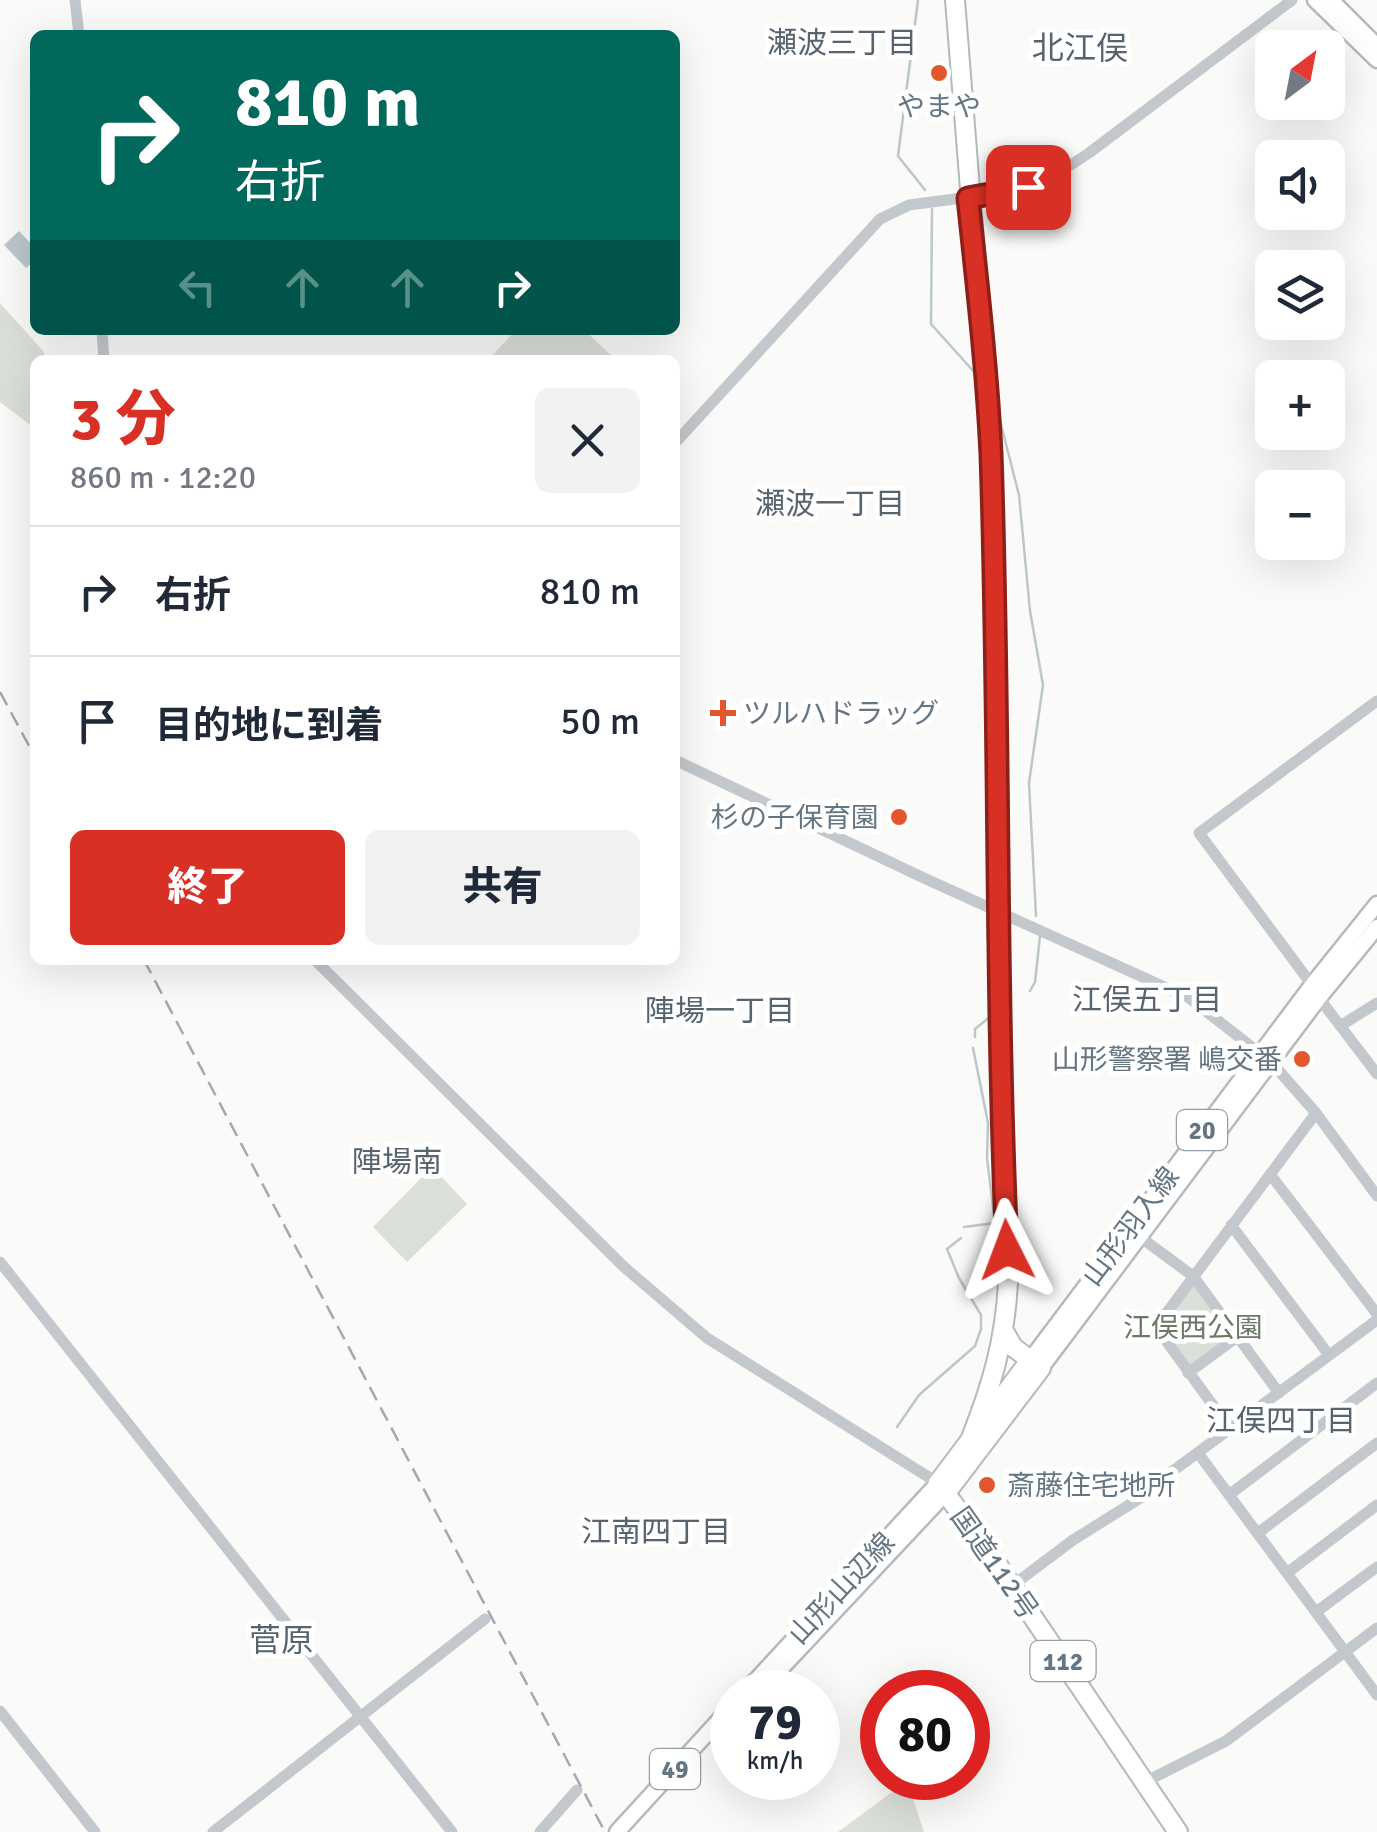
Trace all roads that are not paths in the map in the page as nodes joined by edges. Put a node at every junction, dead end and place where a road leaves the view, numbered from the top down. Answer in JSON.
{"nodes":[{"id":1,"x":74,"y":0,"type":"edge"},
{"id":2,"x":955,"y":0,"type":"edge"},
{"id":3,"x":1292,"y":0,"type":"edge"},
{"id":4,"x":1315,"y":0,"type":"edge"},
{"id":5,"x":1331,"y":0,"type":"edge"},
{"id":6,"x":78,"y":30,"type":"edge"},
{"id":7,"x":1377,"y":46,"type":"edge"},
{"id":8,"x":1377,"y":60,"type":"edge"},
{"id":9,"x":968,"y":198,"type":"junction"},
{"id":10,"x":680,"y":438,"type":"edge"},
{"id":11,"x":1377,"y":701,"type":"edge"},
{"id":12,"x":680,"y":762,"type":"edge"},
{"id":13,"x":1377,"y":904,"type":"edge"},
{"id":14,"x":996,"y":911,"type":"junction"},
{"id":15,"x":1377,"y":926,"type":"edge"},
{"id":16,"x":320,"y":965,"type":"edge"},
{"id":17,"x":1315,"y":992,"type":"junction"},
{"id":18,"x":1377,"y":1003,"type":"edge"},
{"id":19,"x":1340,"y":1026,"type":"junction"},
{"id":20,"x":1266,"y":1058,"type":"junction"},
{"id":21,"x":1377,"y":1074,"type":"edge"},
{"id":22,"x":1316,"y":1113,"type":"junction"},
{"id":23,"x":1270,"y":1174,"type":"junction"},
{"id":24,"x":1377,"y":1196,"type":"edge"},
{"id":25,"x":1231,"y":1226,"type":"junction"},
{"id":26,"x":1140,"y":1237,"type":"junction"},
{"id":27,"x":0,"y":1262,"type":"edge"},
{"id":28,"x":1192,"y":1276,"type":"junction"},
{"id":29,"x":1377,"y":1317,"type":"edge"},
{"id":30,"x":1005,"y":1333,"type":"junction"},
{"id":31,"x":1237,"y":1336,"type":"junction"},
{"id":32,"x":1330,"y":1356,"type":"junction"},
{"id":33,"x":1036,"y":1364,"type":"junction"},
{"id":34,"x":1188,"y":1372,"type":"junction"},
{"id":35,"x":1377,"y":1383,"type":"edge"},
{"id":36,"x":1279,"y":1393,"type":"junction"},
{"id":37,"x":1230,"y":1430,"type":"junction"},
{"id":38,"x":971,"y":1438,"type":"junction"},
{"id":39,"x":1377,"y":1443,"type":"edge"},
{"id":40,"x":1198,"y":1453,"type":"junction"},
{"id":41,"x":942,"y":1488,"type":"junction"},
{"id":42,"x":1229,"y":1494,"type":"junction"},
{"id":43,"x":1377,"y":1505,"type":"edge"},
{"id":44,"x":1258,"y":1533,"type":"junction"},
{"id":45,"x":1377,"y":1567,"type":"edge"},
{"id":46,"x":1287,"y":1573,"type":"junction"},
{"id":47,"x":1012,"y":1586,"type":"junction"},
{"id":48,"x":832,"y":1607,"type":"junction"},
{"id":49,"x":1316,"y":1612,"type":"junction"},
{"id":50,"x":485,"y":1619,"type":"dead end"},
{"id":51,"x":1377,"y":1628,"type":"edge"},
{"id":52,"x":1345,"y":1652,"type":"junction"},
{"id":53,"x":768,"y":1670,"type":"edge"},
{"id":54,"x":778,"y":1670,"type":"edge"},
{"id":55,"x":1377,"y":1695,"type":"edge"},
{"id":56,"x":0,"y":1711,"type":"edge"},
{"id":57,"x":359,"y":1717,"type":"junction"},
{"id":58,"x":710,"y":1730,"type":"edge"},
{"id":59,"x":710,"y":1744,"type":"edge"},
{"id":60,"x":1145,"y":1782,"type":"junction"},
{"id":61,"x":577,"y":1790,"type":"dead end"},
{"id":62,"x":95,"y":1832,"type":"edge"},
{"id":63,"x":213,"y":1832,"type":"edge"},
{"id":64,"x":452,"y":1832,"type":"edge"},
{"id":65,"x":540,"y":1832,"type":"edge"},
{"id":66,"x":618,"y":1832,"type":"edge"},
{"id":67,"x":629,"y":1832,"type":"edge"},
{"id":68,"x":1178,"y":1832,"type":"edge"}],
"edges":[{"from":1,"to":6,"type":"street"},
{"from":2,"to":9,"type":"highway"},
{"from":3,"to":9,"type":"street"},
{"from":4,"to":8,"type":"main road"},
{"from":5,"to":7,"type":"main road"},
{"from":9,"to":10,"type":"street"},
{"from":9,"to":14,"type":"highway"},
{"from":11,"to":17,"type":"street"},
{"from":12,"to":14,"type":"street"},
{"from":13,"to":17,"type":"main road","name":"山形羽入線","number":"20"},
{"from":14,"to":20,"type":"street"},
{"from":14,"to":30,"type":"highway"},
{"from":15,"to":17,"type":"main road","name":"山形羽入線","number":"20"},
{"from":16,"to":41,"type":"street"},
{"from":17,"to":19,"type":"street"},
{"from":17,"to":20,"type":"main road","name":"山形羽入線","number":"20"},
{"from":18,"to":19,"type":"street"},
{"from":19,"to":21,"type":"street"},
{"from":20,"to":22,"type":"street"},
{"from":20,"to":26,"type":"main road","name":"山形羽入線","number":"20"},
{"from":20,"to":33,"type":"main road","name":"山形羽入線","number":"20"},
{"from":22,"to":23,"type":"street"},
{"from":22,"to":24,"type":"street"},
{"from":23,"to":25,"type":"street"},
{"from":23,"to":29,"type":"street"},
{"from":25,"to":28,"type":"street"},
{"from":25,"to":32,"type":"street"},
{"from":26,"to":28,"type":"street"},
{"from":26,"to":33,"type":"main road","name":"山形羽入線","number":"20"},
{"from":27,"to":57,"type":"street"},
{"from":28,"to":31,"type":"street"},
{"from":28,"to":34,"type":"street"},
{"from":29,"to":32,"type":"street"},
{"from":30,"to":33,"type":"highway"},
{"from":30,"to":38,"type":"highway"},
{"from":31,"to":34,"type":"street"},
{"from":31,"to":36,"type":"street"},
{"from":32,"to":36,"type":"street"},
{"from":33,"to":38,"type":"highway","name":"国道112号"},
{"from":33,"to":41,"type":"highway","name":"国道112号"},
{"from":34,"to":37,"type":"street"},
{"from":35,"to":42,"type":"street"},
{"from":36,"to":37,"type":"street"},
{"from":37,"to":40,"type":"street"},
{"from":38,"to":41,"type":"highway","name":"国道112号"},
{"from":39,"to":44,"type":"street"},
{"from":40,"to":42,"type":"street"},
{"from":40,"to":47,"type":"street"},
{"from":41,"to":47,"type":"highway","name":"国道112号","number":"112"},
{"from":41,"to":48,"type":"main road","name":"山形山辺線"},
{"from":42,"to":44,"type":"street"},
{"from":43,"to":46,"type":"street"},
{"from":44,"to":46,"type":"street"},
{"from":45,"to":49,"type":"street"},
{"from":46,"to":49,"type":"street"},
{"from":47,"to":60,"type":"highway","name":"国道112号","number":"112"},
{"from":48,"to":53,"type":"main road","name":"山形山辺線"},
{"from":48,"to":54,"type":"main road","name":"山形山辺線"},
{"from":49,"to":52,"type":"street"},
{"from":50,"to":57,"type":"street"},
{"from":51,"to":52,"type":"street"},
{"from":52,"to":55,"type":"street"},
{"from":52,"to":60,"type":"street"},
{"from":56,"to":62,"type":"street"},
{"from":57,"to":63,"type":"street"},
{"from":57,"to":64,"type":"street"},
{"from":58,"to":66,"type":"main road","number":"49"},
{"from":59,"to":67,"type":"main road","number":"49"},
{"from":60,"to":68,"type":"highway","name":"国道112号","number":"112"},
{"from":61,"to":65,"type":"street"}]}
